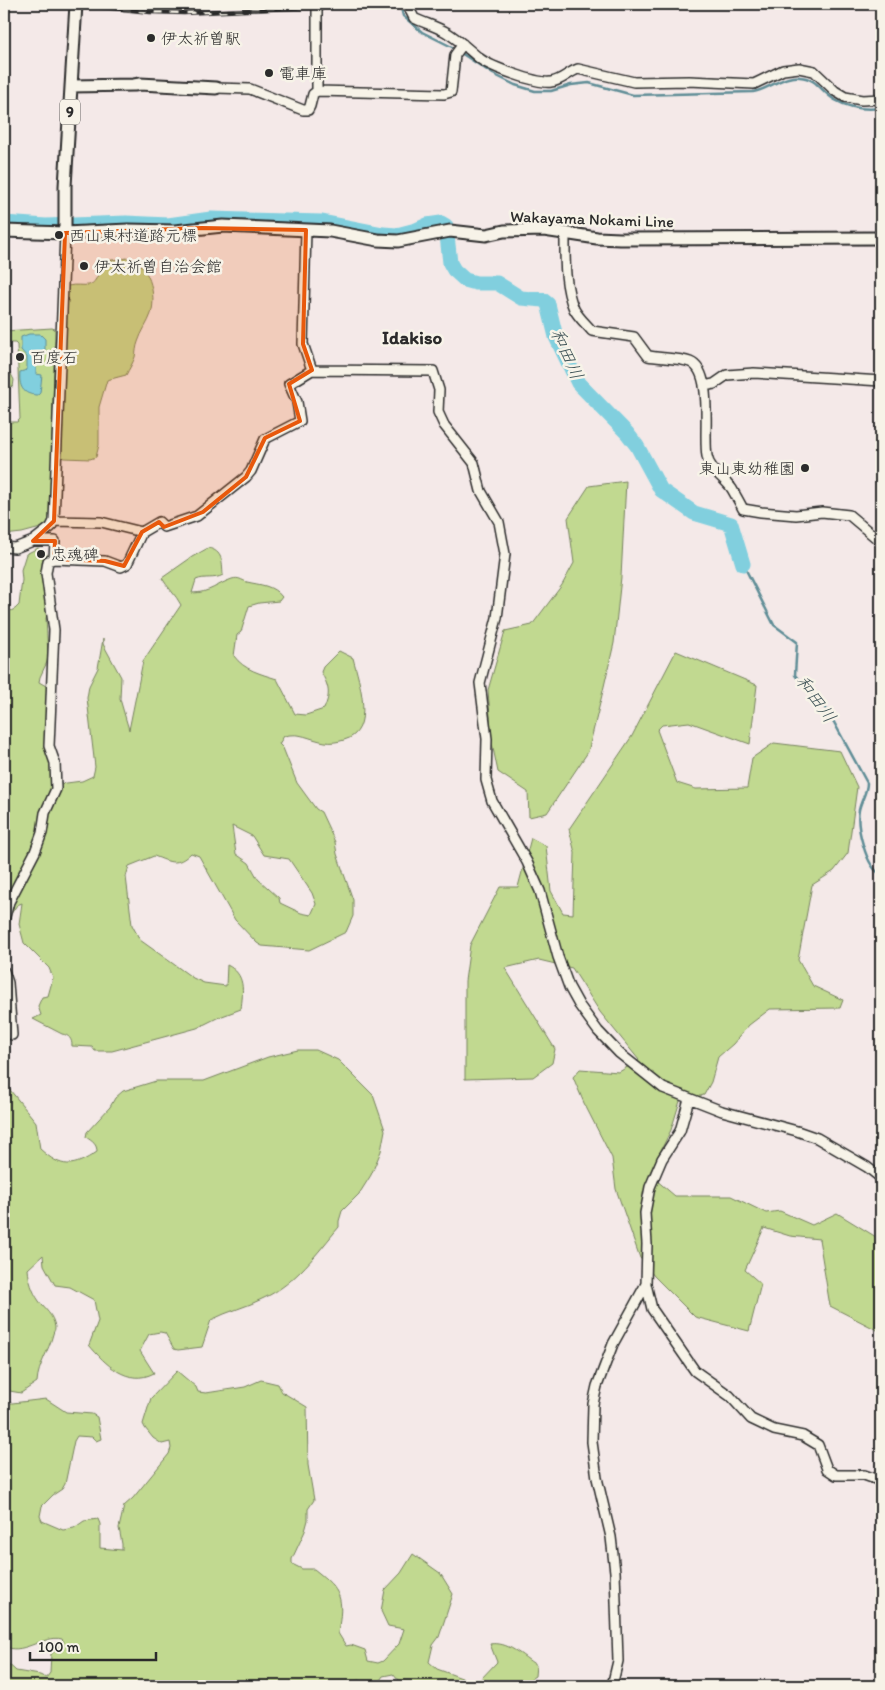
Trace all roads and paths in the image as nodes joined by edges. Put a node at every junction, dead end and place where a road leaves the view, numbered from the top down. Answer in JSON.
{"nodes":[{"id":1,"x":76,"y":4,"type":"edge"},
{"id":2,"x":317,"y":4,"type":"edge"},
{"id":3,"x":409,"y":8,"type":"dead end"},
{"id":4,"x":463,"y":44,"type":"junction"},
{"id":5,"x":71,"y":86,"type":"junction"},
{"id":6,"x":216,"y":88,"type":"joint"},
{"id":7,"x":317,"y":91,"type":"junction"},
{"id":8,"x":881,"y":99,"type":"edge"},
{"id":9,"x":65,"y":228,"type":"junction"},
{"id":10,"x":306,"y":230,"type":"junction"},
{"id":11,"x":4,"y":231,"type":"edge"},
{"id":12,"x":565,"y":233,"type":"junction"},
{"id":13,"x":881,"y":238,"type":"edge"},
{"id":14,"x":312,"y":370,"type":"junction"},
{"id":15,"x":881,"y":381,"type":"edge"},
{"id":16,"x":704,"y":386,"type":"junction"},
{"id":17,"x":54,"y":521,"type":"junction"},
{"id":18,"x":142,"y":532,"type":"junction"},
{"id":19,"x":33,"y":541,"type":"junction"},
{"id":20,"x":881,"y":542,"type":"edge"},
{"id":21,"x":4,"y":547,"type":"edge"},
{"id":22,"x":15,"y":548,"type":"junction"},
{"id":23,"x":4,"y":556,"type":"edge"},
{"id":24,"x":54,"y":559,"type":"junction"},
{"id":25,"x":4,"y":920,"type":"edge"},
{"id":26,"x":4,"y":971,"type":"edge"},
{"id":27,"x":12,"y":1035,"type":"dead end"},
{"id":28,"x":689,"y":1099,"type":"junction"},
{"id":29,"x":881,"y":1178,"type":"edge"},
{"id":30,"x":646,"y":1284,"type":"junction"},
{"id":31,"x":881,"y":1481,"type":"edge"},
{"id":32,"x":612,"y":1686,"type":"edge"}],
"edges":[{"from":1,"to":5,"type":"main road","number":"9"},
{"from":2,"to":7,"type":"street"},
{"from":3,"to":4,"type":"street"},
{"from":4,"to":7,"type":"street"},
{"from":4,"to":8,"type":"street"},
{"from":5,"to":6,"type":"main road"},
{"from":5,"to":9,"type":"main road","number":"9"},
{"from":6,"to":7,"type":"street"},
{"from":9,"to":10,"type":"main road","name":"Wakayama Nokami Line"},
{"from":9,"to":11,"type":"main road","name":"Wakayama Nokami Line"},
{"from":9,"to":17,"type":"street"},
{"from":10,"to":12,"type":"main road","name":"Wakayama Nokami Line"},
{"from":10,"to":14,"type":"street"},
{"from":12,"to":13,"type":"main road","name":"Wakayama Nokami Line"},
{"from":12,"to":16,"type":"street"},
{"from":14,"to":18,"type":"street"},
{"from":14,"to":28,"type":"street"},
{"from":15,"to":16,"type":"street"},
{"from":16,"to":20,"type":"street"},
{"from":17,"to":18,"type":"street"},
{"from":17,"to":19,"type":"street"},
{"from":18,"to":24,"type":"street"},
{"from":19,"to":22,"type":"street"},
{"from":19,"to":24,"type":"street"},
{"from":21,"to":22,"type":"street"},
{"from":22,"to":23,"type":"street"},
{"from":24,"to":25,"type":"street"},
{"from":26,"to":27,"type":"street"},
{"from":28,"to":29,"type":"street"},
{"from":28,"to":30,"type":"street"},
{"from":30,"to":31,"type":"street"},
{"from":30,"to":32,"type":"street"}]}
